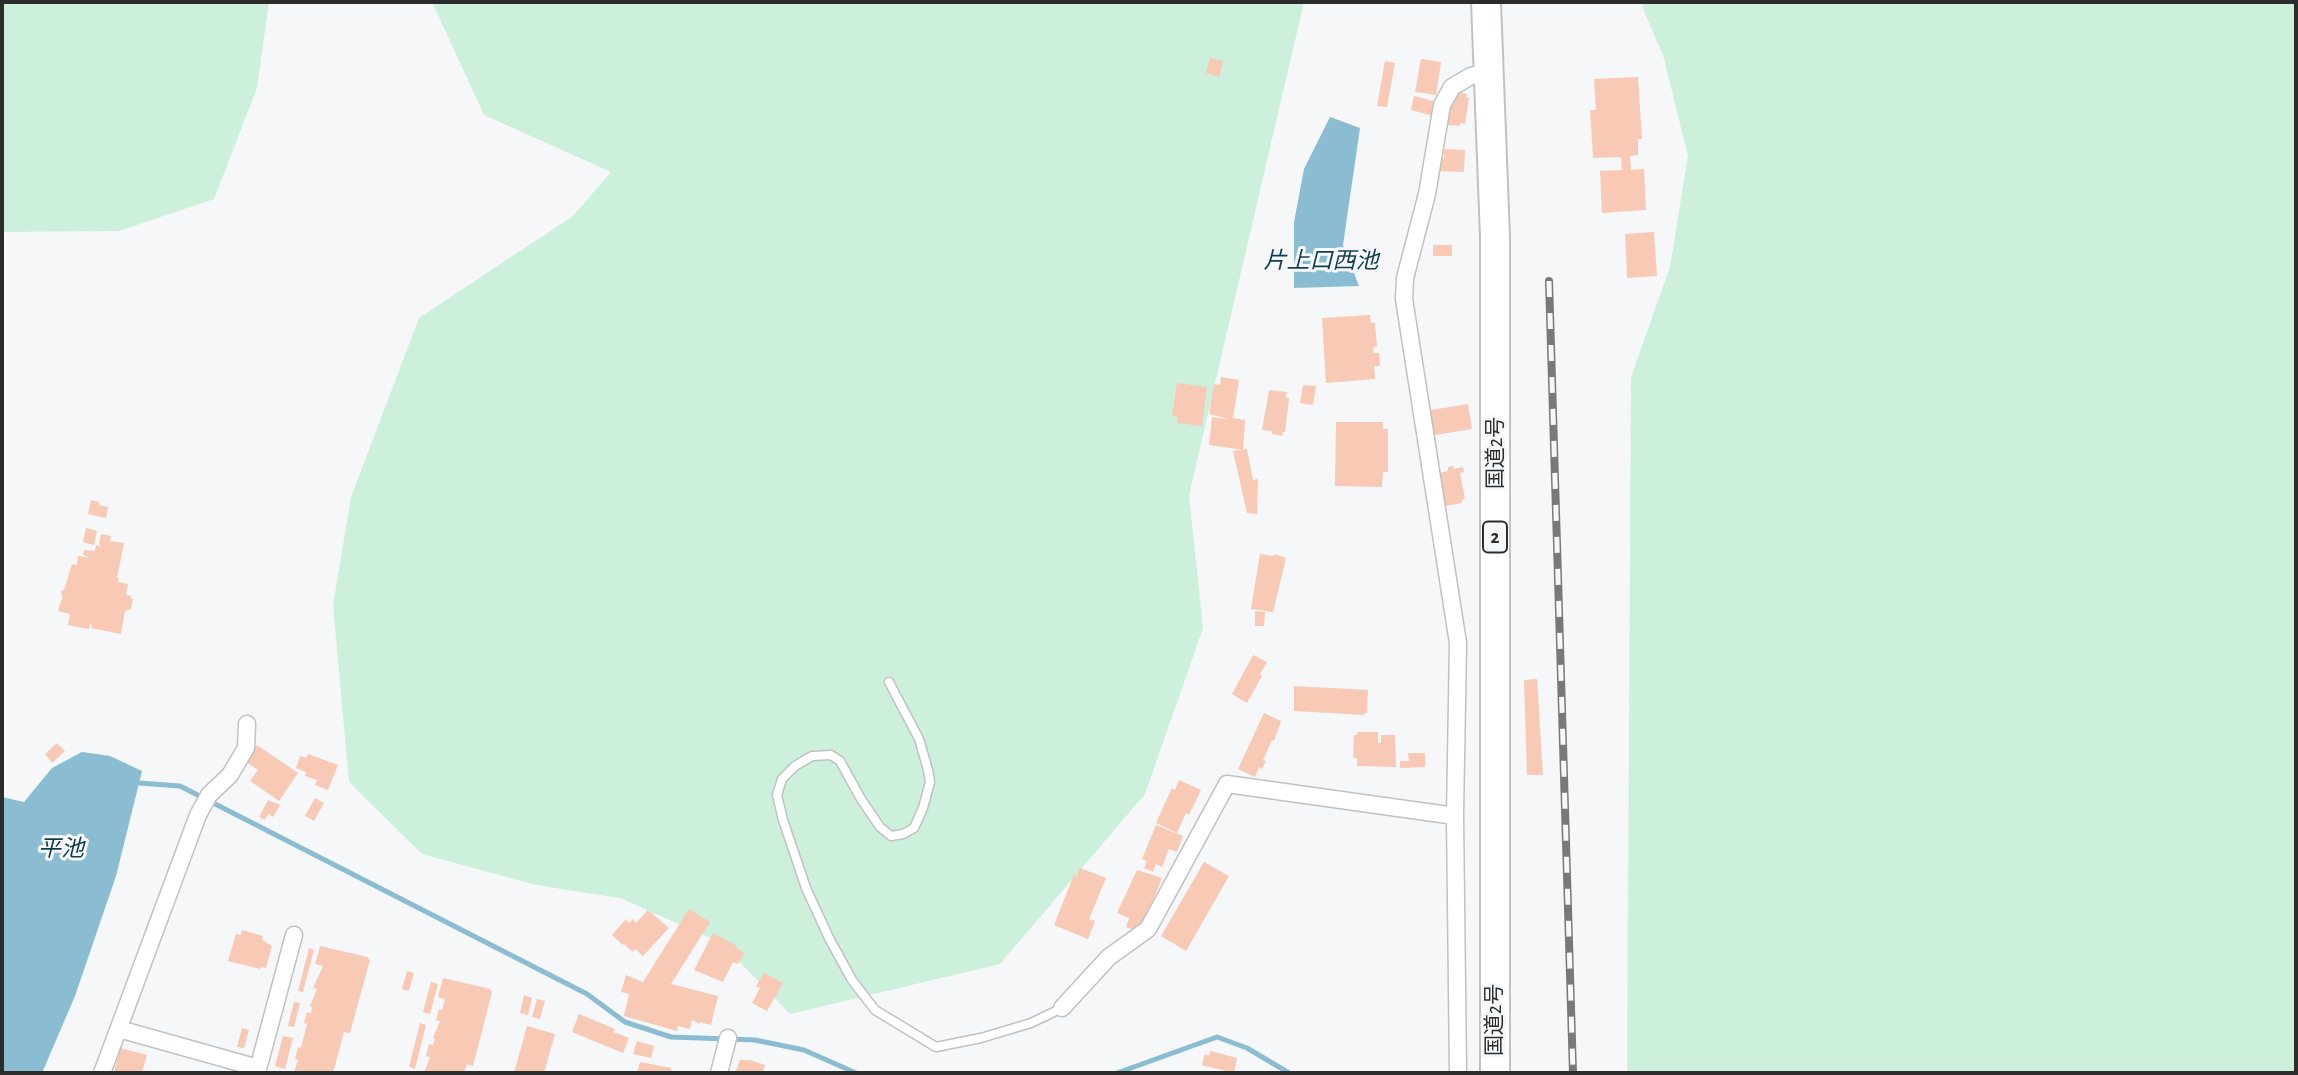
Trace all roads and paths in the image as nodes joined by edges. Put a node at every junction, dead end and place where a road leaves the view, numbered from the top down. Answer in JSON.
{"nodes":[{"id":1,"x":1486,"y":2,"type":"edge"},
{"id":2,"x":1490,"y":71,"type":"junction"},
{"id":3,"x":889,"y":682,"type":"dead end"},
{"id":4,"x":247,"y":724,"type":"dead end"},
{"id":5,"x":1455,"y":816,"type":"junction"},
{"id":6,"x":294,"y":935,"type":"dead end"},
{"id":7,"x":1062,"y":1008,"type":"joint"},
{"id":8,"x":119,"y":1030,"type":"junction"},
{"id":9,"x":728,"y":1038,"type":"dead end"},
{"id":10,"x":257,"y":1071,"type":"edge"},
{"id":11,"x":102,"y":1073,"type":"edge"},
{"id":12,"x":719,"y":1073,"type":"edge"},
{"id":13,"x":1458,"y":1073,"type":"edge"},
{"id":14,"x":1495,"y":1073,"type":"edge"}],
"edges":[{"from":1,"to":2,"type":"highway","name":"国道2号","number":"2"},
{"from":2,"to":5,"type":"street"},
{"from":2,"to":14,"type":"highway","name":"国道2号","number":"2"},
{"from":3,"to":7,"type":"lane"},
{"from":4,"to":8,"type":"street"},
{"from":5,"to":7,"type":"street"},
{"from":5,"to":13,"type":"street"},
{"from":6,"to":10,"type":"street"},
{"from":8,"to":10,"type":"street"},
{"from":8,"to":11,"type":"street"},
{"from":9,"to":12,"type":"street"}]}
